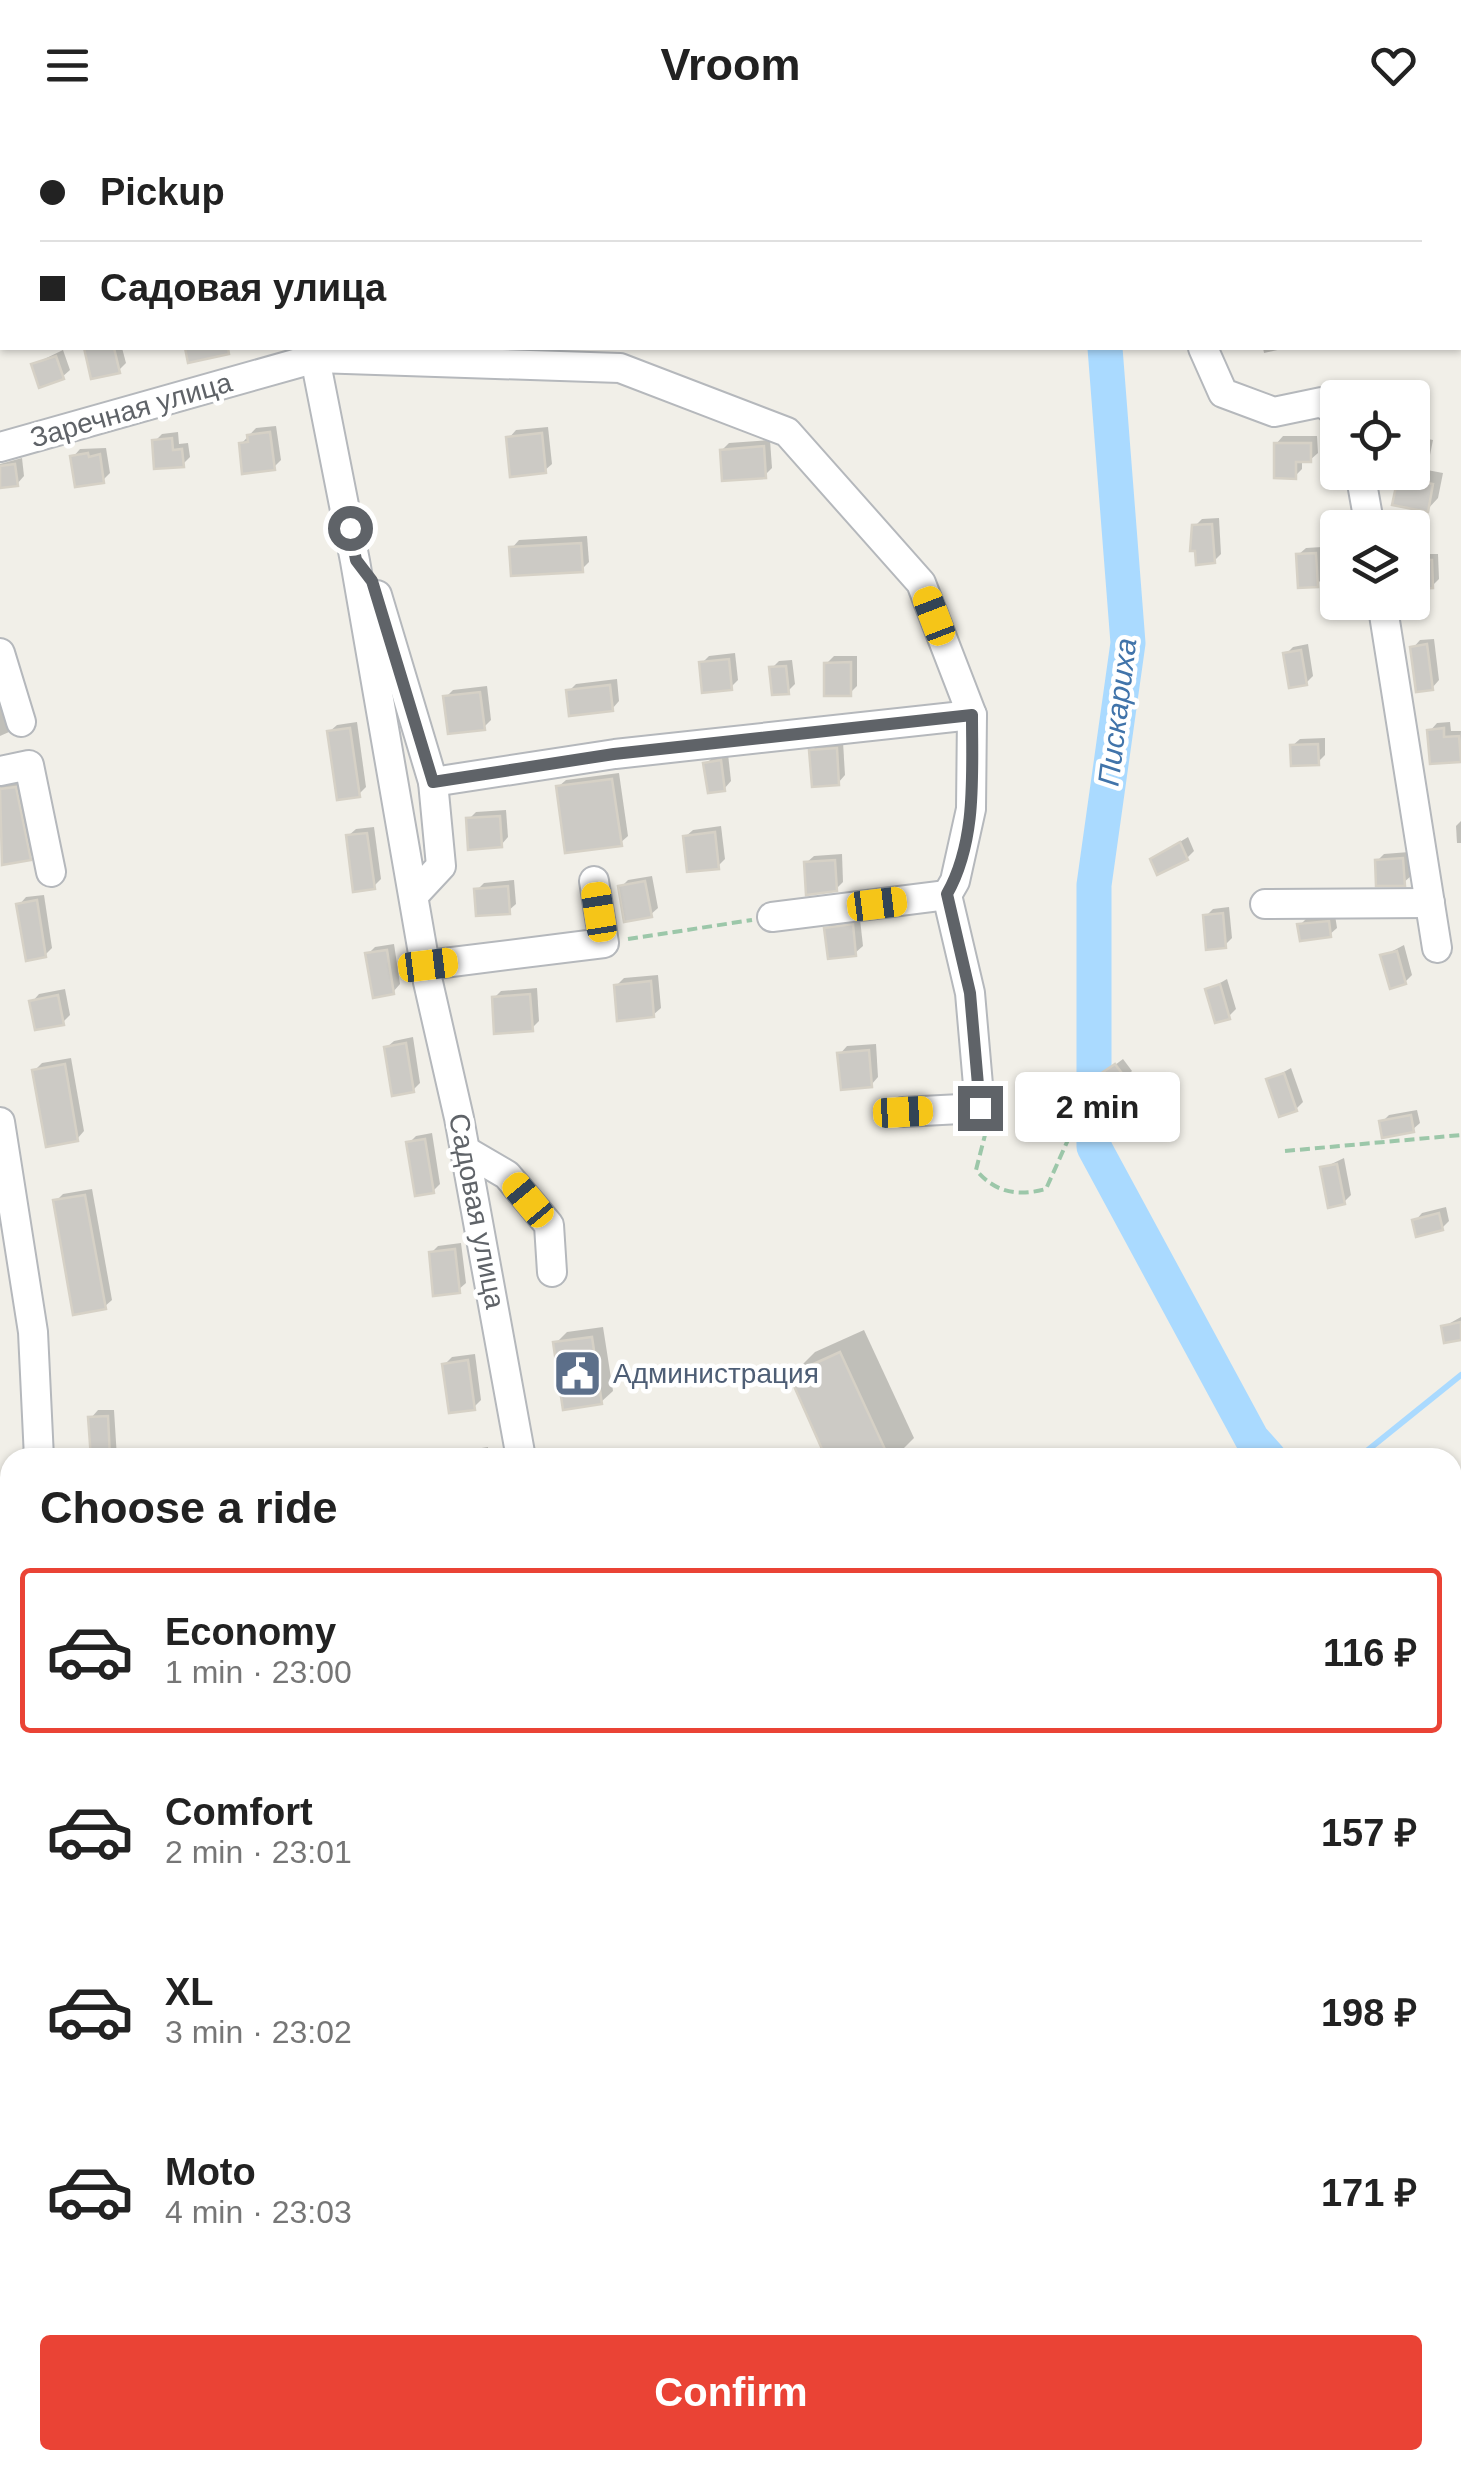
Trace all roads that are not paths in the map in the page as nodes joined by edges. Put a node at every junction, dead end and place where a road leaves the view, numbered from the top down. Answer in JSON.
{"nodes":[{"id":1,"x":1204,"y":350,"type":"edge"},
{"id":2,"x":314,"y":353,"type":"edge"},
{"id":3,"x":1320,"y":402,"type":"edge"},
{"id":4,"x":0,"y":447,"type":"edge"},
{"id":5,"x":356,"y":560,"type":"junction"},
{"id":6,"x":1385,"y":620,"type":"edge"},
{"id":7,"x":0,"y":653,"type":"edge"},
{"id":8,"x":972,"y":715,"type":"junction"},
{"id":9,"x":20,"y":722,"type":"dead end"},
{"id":10,"x":0,"y":771,"type":"edge"},
{"id":11,"x":433,"y":782,"type":"junction"},
{"id":12,"x":51,"y":872,"type":"dead end"},
{"id":13,"x":594,"y":881,"type":"dead end"},
{"id":14,"x":947,"y":894,"type":"junction"},
{"id":15,"x":414,"y":895,"type":"junction"},
{"id":16,"x":1430,"y":902,"type":"junction"},
{"id":17,"x":1265,"y":904,"type":"dead end"},
{"id":18,"x":772,"y":917,"type":"road end"},
{"id":19,"x":1437,"y":948,"type":"dead end"},
{"id":20,"x":428,"y":965,"type":"junction"},
{"id":21,"x":903,"y":1112,"type":"dead end"},
{"id":22,"x":0,"y":1122,"type":"edge"},
{"id":23,"x":466,"y":1151,"type":"junction"},
{"id":24,"x":552,"y":1272,"type":"dead end"},
{"id":25,"x":38,"y":1448,"type":"edge"},
{"id":26,"x":520,"y":1448,"type":"edge"}],
"edges":[{"from":1,"to":3,"type":"street"},
{"from":2,"to":4,"type":"street","name":"Заречная улица"},
{"from":2,"to":5,"type":"street","name":"Садовая улица"},
{"from":2,"to":8,"type":"street","name":"Заречная улица"},
{"from":5,"to":11,"type":"street"},
{"from":5,"to":15,"type":"street","name":"Садовая улица"},
{"from":6,"to":16,"type":"street"},
{"from":7,"to":9,"type":"street"},
{"from":8,"to":11,"type":"street"},
{"from":8,"to":14,"type":"street"},
{"from":10,"to":12,"type":"street"},
{"from":11,"to":15,"type":"street"},
{"from":13,"to":20,"type":"street"},
{"from":14,"to":18,"type":"street"},
{"from":14,"to":21,"type":"street"},
{"from":15,"to":20,"type":"street","name":"Садовая улица"},
{"from":16,"to":17,"type":"street"},
{"from":16,"to":19,"type":"street"},
{"from":20,"to":23,"type":"street","name":"Садовая улица"},
{"from":22,"to":25,"type":"street"},
{"from":23,"to":24,"type":"street"},
{"from":23,"to":26,"type":"street","name":"Садовая улица"}]}
